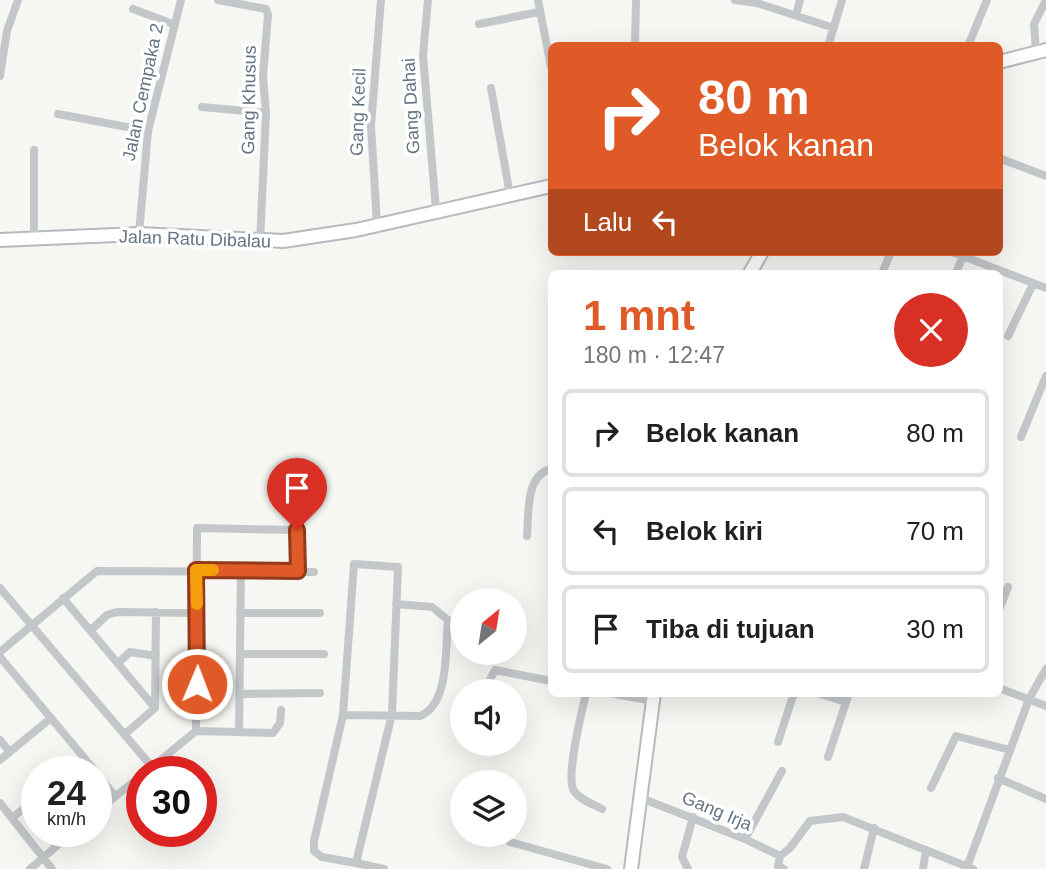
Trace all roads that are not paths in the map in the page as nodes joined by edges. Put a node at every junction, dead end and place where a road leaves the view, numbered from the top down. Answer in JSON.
{"nodes":[{"id":1,"x":18,"y":0,"type":"edge"},
{"id":2,"x":181,"y":0,"type":"edge"},
{"id":3,"x":218,"y":0,"type":"edge"},
{"id":4,"x":381,"y":0,"type":"edge"},
{"id":5,"x":428,"y":0,"type":"edge"},
{"id":6,"x":538,"y":0,"type":"edge"},
{"id":7,"x":636,"y":0,"type":"edge"},
{"id":8,"x":735,"y":0,"type":"edge"},
{"id":9,"x":800,"y":0,"type":"edge"},
{"id":10,"x":842,"y":0,"type":"edge"},
{"id":11,"x":987,"y":0,"type":"edge"},
{"id":12,"x":1046,"y":0,"type":"edge"},
{"id":13,"x":133,"y":9,"type":"dead end"},
{"id":14,"x":539,"y":12,"type":"junction"},
{"id":15,"x":796,"y":15,"type":"junction"},
{"id":16,"x":173,"y":24,"type":"junction"},
{"id":17,"x":479,"y":24,"type":"dead end"},
{"id":18,"x":834,"y":28,"type":"junction"},
{"id":19,"x":4,"y":30,"type":"edge"},
{"id":20,"x":635,"y":42,"type":"edge"},
{"id":21,"x":829,"y":42,"type":"edge"},
{"id":22,"x":970,"y":42,"type":"edge"},
{"id":23,"x":1041,"y":51,"type":"edge"},
{"id":24,"x":548,"y":53,"type":"edge"},
{"id":25,"x":1003,"y":61,"type":"edge"},
{"id":26,"x":0,"y":76,"type":"edge"},
{"id":27,"x":491,"y":89,"type":"dead end"},
{"id":28,"x":202,"y":107,"type":"dead end"},
{"id":29,"x":266,"y":113,"type":"junction"},
{"id":30,"x":58,"y":114,"type":"dead end"},
{"id":31,"x":148,"y":131,"type":"junction"},
{"id":32,"x":34,"y":150,"type":"dead end"},
{"id":33,"x":1003,"y":160,"type":"edge"},
{"id":34,"x":1046,"y":176,"type":"edge"},
{"id":35,"x":548,"y":187,"type":"edge"},
{"id":36,"x":510,"y":195,"type":"junction"},
{"id":37,"x":436,"y":210,"type":"junction"},
{"id":38,"x":377,"y":225,"type":"junction"},
{"id":39,"x":139,"y":234,"type":"junction"},
{"id":40,"x":34,"y":239,"type":"junction"},
{"id":41,"x":0,"y":240,"type":"edge"},
{"id":42,"x":260,"y":242,"type":"junction"},
{"id":43,"x":963,"y":256,"type":"joint"},
{"id":44,"x":957,"y":270,"type":"edge"},
{"id":45,"x":998,"y":270,"type":"edge"},
{"id":46,"x":1003,"y":272,"type":"edge"},
{"id":47,"x":1033,"y":284,"type":"junction"},
{"id":48,"x":1046,"y":288,"type":"edge"},
{"id":49,"x":1009,"y":336,"type":"dead end"},
{"id":50,"x":1046,"y":376,"type":"edge"},
{"id":51,"x":1043,"y":390,"type":"edge"},
{"id":52,"x":1021,"y":437,"type":"dead end"},
{"id":53,"x":548,"y":470,"type":"edge"},
{"id":54,"x":527,"y":536,"type":"dead end"},
{"id":55,"x":241,"y":569,"type":"junction"},
{"id":56,"x":196,"y":570,"type":"junction"},
{"id":57,"x":298,"y":571,"type":"junction"},
{"id":58,"x":314,"y":572,"type":"dead end"},
{"id":59,"x":1008,"y":587,"type":"dead end"},
{"id":60,"x":0,"y":588,"type":"edge"},
{"id":61,"x":63,"y":598,"type":"junction"},
{"id":62,"x":1003,"y":600,"type":"edge"},
{"id":63,"x":396,"y":604,"type":"junction"},
{"id":64,"x":156,"y":612,"type":"junction"},
{"id":65,"x":320,"y":612,"type":"dead end"},
{"id":66,"x":198,"y":613,"type":"junction"},
{"id":67,"x":240,"y":613,"type":"junction"},
{"id":68,"x":32,"y":625,"type":"junction"},
{"id":69,"x":91,"y":630,"type":"junction"},
{"id":70,"x":240,"y":654,"type":"junction"},
{"id":71,"x":324,"y":654,"type":"dead end"},
{"id":72,"x":0,"y":655,"type":"edge"},
{"id":73,"x":156,"y":656,"type":"junction"},
{"id":74,"x":118,"y":663,"type":"junction"},
{"id":75,"x":1046,"y":669,"type":"edge"},
{"id":76,"x":490,"y":679,"type":"edge"},
{"id":77,"x":548,"y":680,"type":"edge"},
{"id":78,"x":1003,"y":689,"type":"edge"},
{"id":79,"x":320,"y":693,"type":"dead end"},
{"id":80,"x":240,"y":694,"type":"junction"},
{"id":81,"x":585,"y":697,"type":"edge"},
{"id":82,"x":653,"y":697,"type":"edge"},
{"id":83,"x":793,"y":697,"type":"edge"},
{"id":84,"x":848,"y":698,"type":"edge"},
{"id":85,"x":1029,"y":699,"type":"junction"},
{"id":86,"x":1046,"y":706,"type":"edge"},
{"id":87,"x":155,"y":708,"type":"junction"},
{"id":88,"x":281,"y":710,"type":"dead end"},
{"id":89,"x":391,"y":714,"type":"junction"},
{"id":90,"x":343,"y":715,"type":"junction"},
{"id":91,"x":51,"y":718,"type":"junction"},
{"id":92,"x":196,"y":731,"type":"junction"},
{"id":93,"x":239,"y":732,"type":"junction"},
{"id":94,"x":125,"y":734,"type":"junction"},
{"id":95,"x":0,"y":740,"type":"edge"},
{"id":96,"x":778,"y":742,"type":"dead end"},
{"id":97,"x":1010,"y":750,"type":"junction"},
{"id":98,"x":9,"y":751,"type":"junction"},
{"id":99,"x":83,"y":756,"type":"edge"},
{"id":100,"x":140,"y":756,"type":"edge"},
{"id":101,"x":165,"y":756,"type":"edge"},
{"id":102,"x":828,"y":757,"type":"dead end"},
{"id":103,"x":0,"y":760,"type":"edge"},
{"id":104,"x":782,"y":771,"type":"dead end"},
{"id":105,"x":998,"y":778,"type":"junction"},
{"id":106,"x":126,"y":787,"type":"edge"},
{"id":107,"x":931,"y":788,"type":"dead end"},
{"id":108,"x":112,"y":792,"type":"edge"},
{"id":109,"x":115,"y":796,"type":"junction"},
{"id":110,"x":641,"y":798,"type":"junction"},
{"id":111,"x":112,"y":799,"type":"edge"},
{"id":112,"x":1046,"y":799,"type":"edge"},
{"id":113,"x":0,"y":803,"type":"edge"},
{"id":114,"x":602,"y":808,"type":"dead end"},
{"id":115,"x":21,"y":811,"type":"edge"},
{"id":116,"x":693,"y":817,"type":"junction"},
{"id":117,"x":12,"y":818,"type":"junction"},
{"id":118,"x":874,"y":828,"type":"junction"},
{"id":119,"x":745,"y":839,"type":"junction"},
{"id":120,"x":56,"y":847,"type":"edge"},
{"id":121,"x":527,"y":847,"type":"edge"},
{"id":122,"x":926,"y":850,"type":"junction"},
{"id":123,"x":780,"y":856,"type":"junction"},
{"id":124,"x":43,"y":858,"type":"junction"},
{"id":125,"x":356,"y":863,"type":"junction"},
{"id":126,"x":970,"y":868,"type":"edge"},
{"id":127,"x":30,"y":869,"type":"edge"},
{"id":128,"x":52,"y":869,"type":"edge"},
{"id":129,"x":384,"y":869,"type":"edge"},
{"id":130,"x":607,"y":869,"type":"edge"},
{"id":131,"x":631,"y":869,"type":"edge"},
{"id":132,"x":688,"y":869,"type":"edge"},
{"id":133,"x":784,"y":869,"type":"edge"},
{"id":134,"x":864,"y":869,"type":"edge"},
{"id":135,"x":923,"y":869,"type":"edge"}],
"edges":[{"from":1,"to":19,"type":"street"},
{"from":2,"to":16,"type":"street","name":"Jalan Cempaka 2"},
{"from":3,"to":29,"type":"street","name":"Gang Khusus"},
{"from":4,"to":38,"type":"street","name":"Gang Kecil"},
{"from":5,"to":37,"type":"street","name":"Gang Dahai"},
{"from":6,"to":14,"type":"street"},
{"from":7,"to":20,"type":"street"},
{"from":8,"to":15,"type":"street"},
{"from":9,"to":15,"type":"street"},
{"from":10,"to":18,"type":"street"},
{"from":11,"to":22,"type":"street"},
{"from":12,"to":23,"type":"street"},
{"from":13,"to":16,"type":"street"},
{"from":14,"to":17,"type":"street"},
{"from":14,"to":24,"type":"street"},
{"from":15,"to":18,"type":"street"},
{"from":16,"to":31,"type":"street","name":"Jalan Cempaka 2"},
{"from":18,"to":21,"type":"street"},
{"from":19,"to":26,"type":"street"},
{"from":23,"to":25,"type":"main road"},
{"from":27,"to":36,"type":"street"},
{"from":28,"to":29,"type":"street"},
{"from":29,"to":42,"type":"street","name":"Gang Khusus"},
{"from":30,"to":31,"type":"street"},
{"from":31,"to":39,"type":"street","name":"Jalan Cempaka 2"},
{"from":32,"to":40,"type":"street"},
{"from":33,"to":34,"type":"street"},
{"from":35,"to":36,"type":"main road","name":"Jalan Ratu Dibalau"},
{"from":36,"to":37,"type":"main road","name":"Jalan Ratu Dibalau"},
{"from":37,"to":38,"type":"main road","name":"Jalan Ratu Dibalau"},
{"from":38,"to":42,"type":"main road","name":"Jalan Ratu Dibalau"},
{"from":39,"to":40,"type":"main road","name":"Jalan Ratu Dibalau"},
{"from":39,"to":42,"type":"main road","name":"Jalan Ratu Dibalau"},
{"from":40,"to":41,"type":"main road","name":"Jalan Ratu Dibalau"},
{"from":43,"to":44,"type":"street"},
{"from":43,"to":45,"type":"street"},
{"from":46,"to":47,"type":"street"},
{"from":47,"to":48,"type":"street"},
{"from":47,"to":49,"type":"street"},
{"from":50,"to":51,"type":"street"},
{"from":51,"to":52,"type":"street"},
{"from":53,"to":54,"type":"street"},
{"from":55,"to":56,"type":"street"},
{"from":55,"to":57,"type":"street"},
{"from":55,"to":67,"type":"street"},
{"from":56,"to":57,"type":"street"},
{"from":56,"to":61,"type":"street"},
{"from":56,"to":66,"type":"street"},
{"from":57,"to":58,"type":"street"},
{"from":59,"to":62,"type":"street"},
{"from":60,"to":68,"type":"street"},
{"from":61,"to":68,"type":"street"},
{"from":61,"to":69,"type":"street"},
{"from":63,"to":89,"type":"street"},
{"from":63,"to":89,"type":"street"},
{"from":63,"to":90,"type":"street"},
{"from":64,"to":66,"type":"street"},
{"from":64,"to":69,"type":"street"},
{"from":64,"to":73,"type":"street"},
{"from":65,"to":67,"type":"street"},
{"from":66,"to":92,"type":"street"},
{"from":67,"to":70,"type":"street"},
{"from":68,"to":72,"type":"street"},
{"from":68,"to":94,"type":"street"},
{"from":69,"to":74,"type":"street"},
{"from":70,"to":71,"type":"street"},
{"from":70,"to":80,"type":"street"},
{"from":72,"to":91,"type":"street"},
{"from":73,"to":74,"type":"street"},
{"from":73,"to":87,"type":"street"},
{"from":74,"to":87,"type":"street"},
{"from":75,"to":85,"type":"street"},
{"from":76,"to":77,"type":"street"},
{"from":78,"to":85,"type":"street"},
{"from":79,"to":80,"type":"street"},
{"from":80,"to":93,"type":"street"},
{"from":81,"to":114,"type":"street"},
{"from":82,"to":110,"type":"main road"},
{"from":83,"to":96,"type":"street"},
{"from":84,"to":102,"type":"street"},
{"from":85,"to":86,"type":"street"},
{"from":85,"to":97,"type":"street"},
{"from":87,"to":94,"type":"street"},
{"from":88,"to":93,"type":"street"},
{"from":89,"to":90,"type":"street"},
{"from":89,"to":125,"type":"street"},
{"from":90,"to":125,"type":"street"},
{"from":91,"to":98,"type":"street"},
{"from":91,"to":99,"type":"street"},
{"from":92,"to":93,"type":"street"},
{"from":92,"to":101,"type":"street"},
{"from":94,"to":100,"type":"street"},
{"from":95,"to":98,"type":"street"},
{"from":97,"to":105,"type":"street"},
{"from":97,"to":107,"type":"street"},
{"from":98,"to":103,"type":"street"},
{"from":104,"to":119,"type":"street"},
{"from":105,"to":112,"type":"street"},
{"from":105,"to":126,"type":"street"},
{"from":106,"to":109,"type":"street"},
{"from":108,"to":109,"type":"street"},
{"from":109,"to":111,"type":"street"},
{"from":110,"to":116,"type":"street","name":"Gang Irja"},
{"from":110,"to":131,"type":"main road"},
{"from":113,"to":117,"type":"street"},
{"from":115,"to":117,"type":"street"},
{"from":116,"to":119,"type":"street","name":"Gang Irja"},
{"from":116,"to":132,"type":"street"},
{"from":117,"to":124,"type":"street"},
{"from":118,"to":122,"type":"street"},
{"from":118,"to":123,"type":"street"},
{"from":118,"to":134,"type":"street"},
{"from":119,"to":123,"type":"street","name":"Gang Irja"},
{"from":120,"to":124,"type":"street"},
{"from":121,"to":130,"type":"street"},
{"from":122,"to":126,"type":"street"},
{"from":122,"to":135,"type":"street"},
{"from":123,"to":133,"type":"street"},
{"from":124,"to":127,"type":"street"},
{"from":124,"to":128,"type":"street"},
{"from":125,"to":129,"type":"street"}]}
